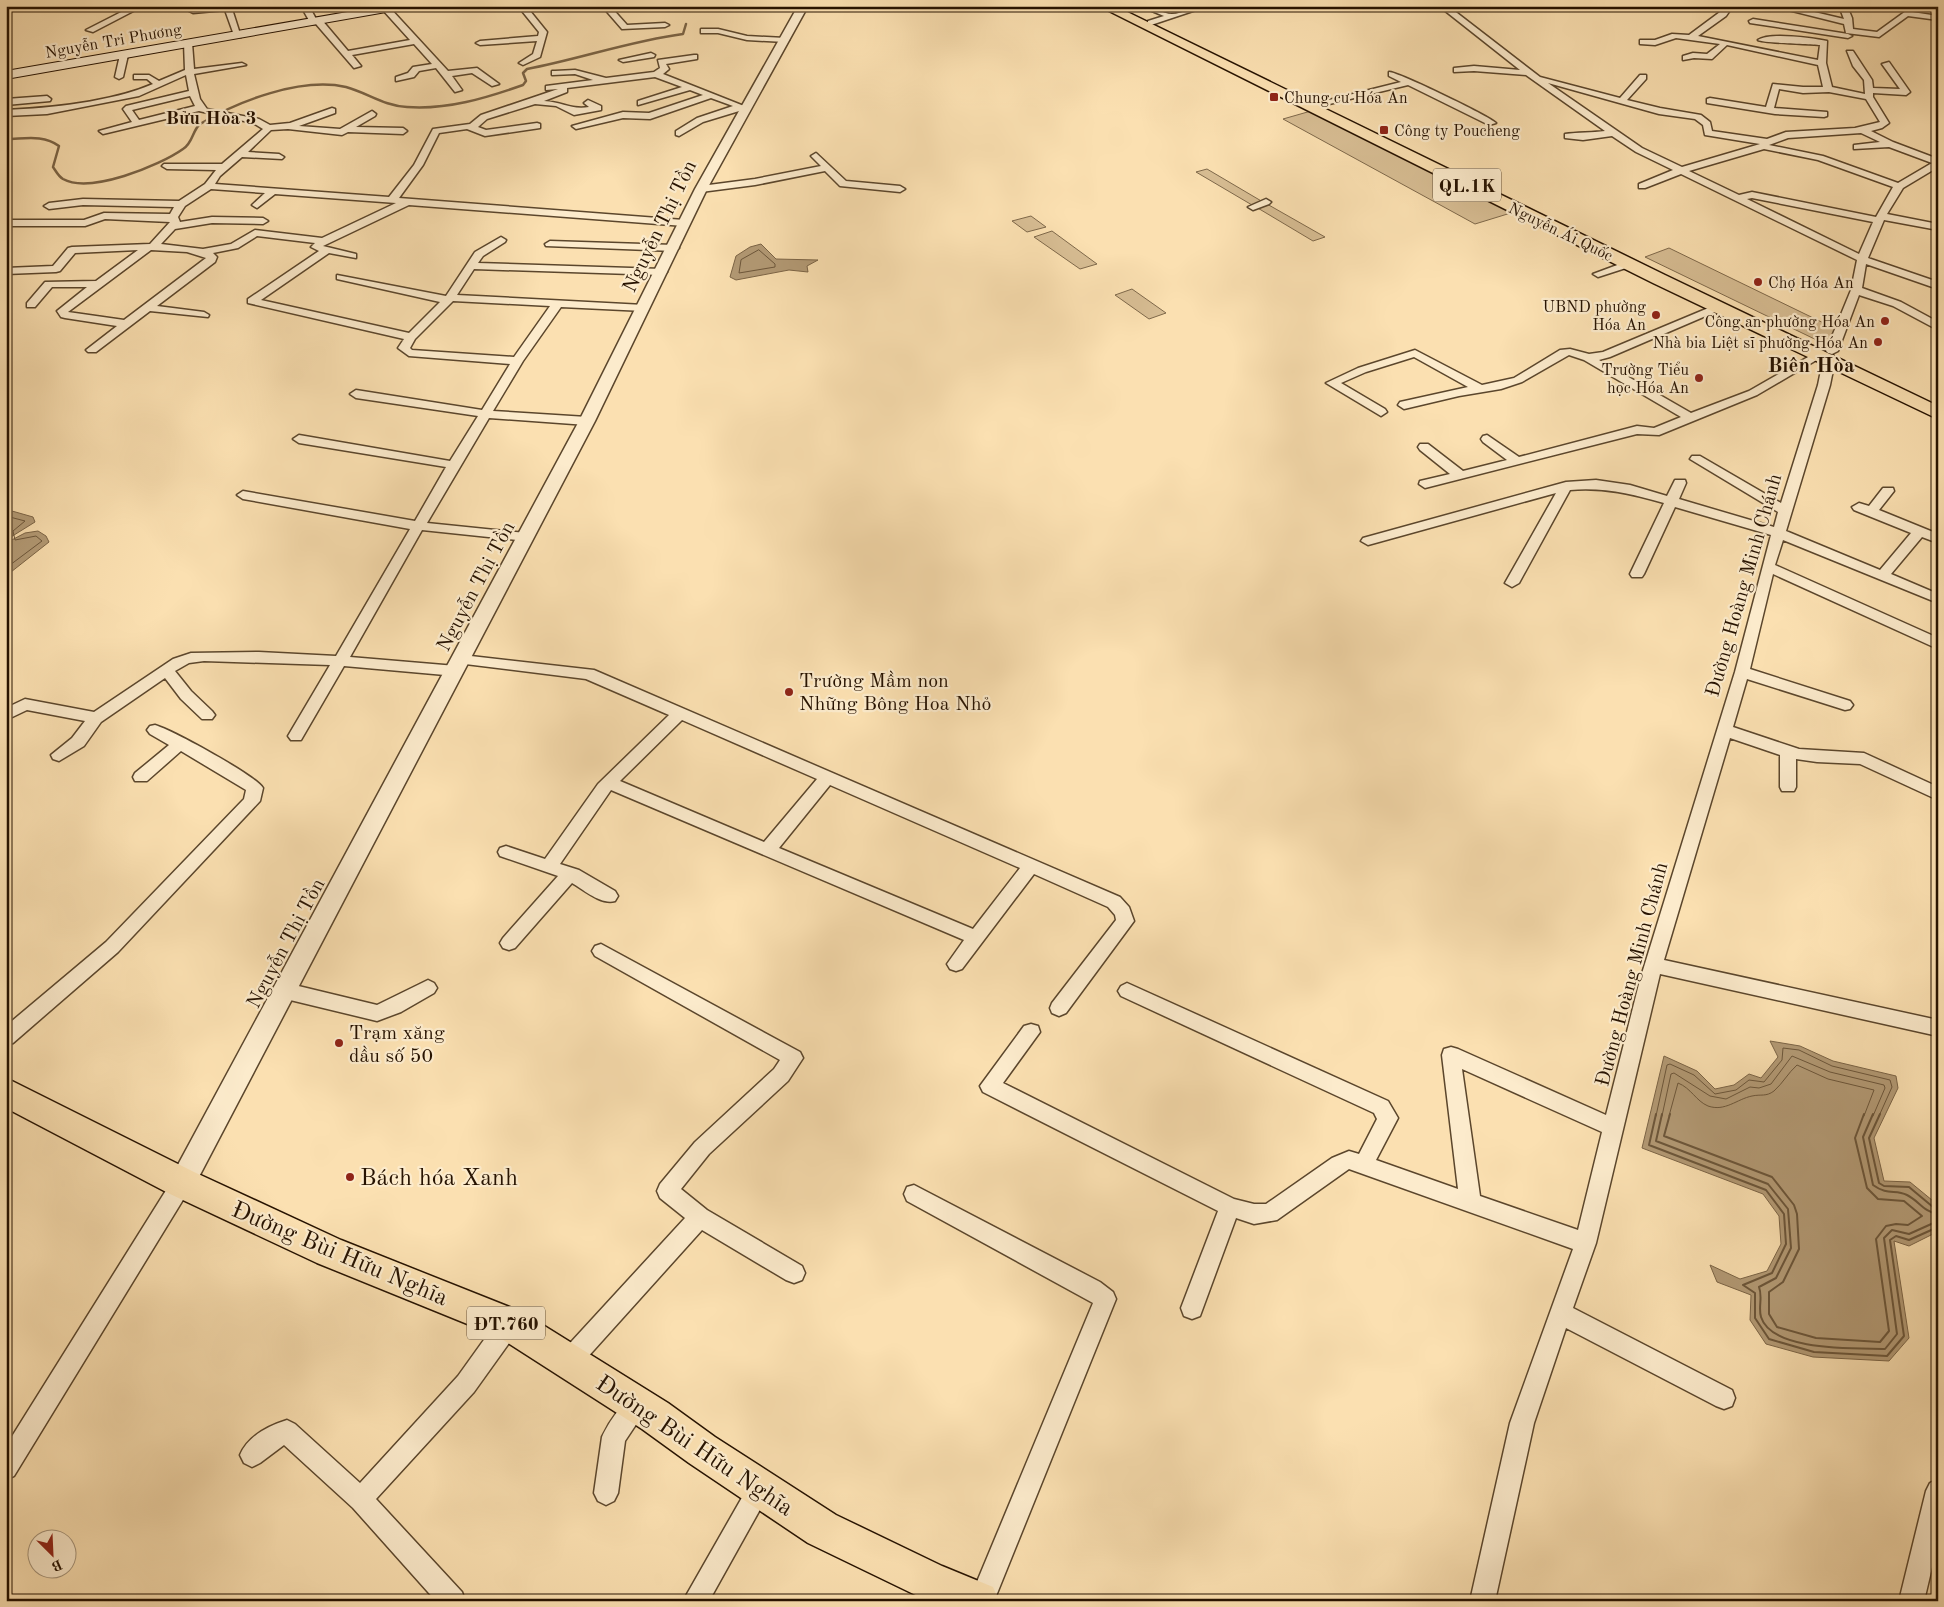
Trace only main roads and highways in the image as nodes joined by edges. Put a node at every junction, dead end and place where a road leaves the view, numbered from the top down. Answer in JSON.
{"nodes":[{"id":1,"x":403,"y":6,"type":"edge"},
{"id":2,"x":1105,"y":6,"type":"edge"},
{"id":3,"x":1117,"y":6,"type":"edge"},
{"id":4,"x":382,"y":8,"type":"edge"},
{"id":5,"x":6,"y":76,"type":"edge"},
{"id":6,"x":1312,"y":105,"type":"junction"},
{"id":7,"x":1827,"y":356,"type":"junction"},
{"id":8,"x":1938,"y":403,"type":"edge"},
{"id":9,"x":1938,"y":413,"type":"edge"},
{"id":10,"x":6,"y":1092,"type":"edge"},
{"id":11,"x":980,"y":1601,"type":"edge"}],
"edges":[{"from":1,"to":4,"type":"main road","name":"Nguyễn Tri Phương"},
{"from":2,"to":6,"type":"main road","name":"Nguyễn Ái Quốc","number":"QL.1K"},
{"from":3,"to":6,"type":"main road","name":"Nguyễn Ái Quốc","number":"QL.1K"},
{"from":4,"to":5,"type":"main road","name":"Nguyễn Tri Phương"},
{"from":6,"to":7,"type":"main road","number":"QL.1K"},
{"from":6,"to":7,"type":"main road","name":"Nguyễn Ái Quốc","number":"QL.1K"},
{"from":7,"to":8,"type":"main road","number":"QL.1K"},
{"from":7,"to":9,"type":"main road","number":"QL.1K"},
{"from":10,"to":11,"type":"main road","name":"Đường Bùi Hữu Nghĩa","number":"ĐT.760"}]}
